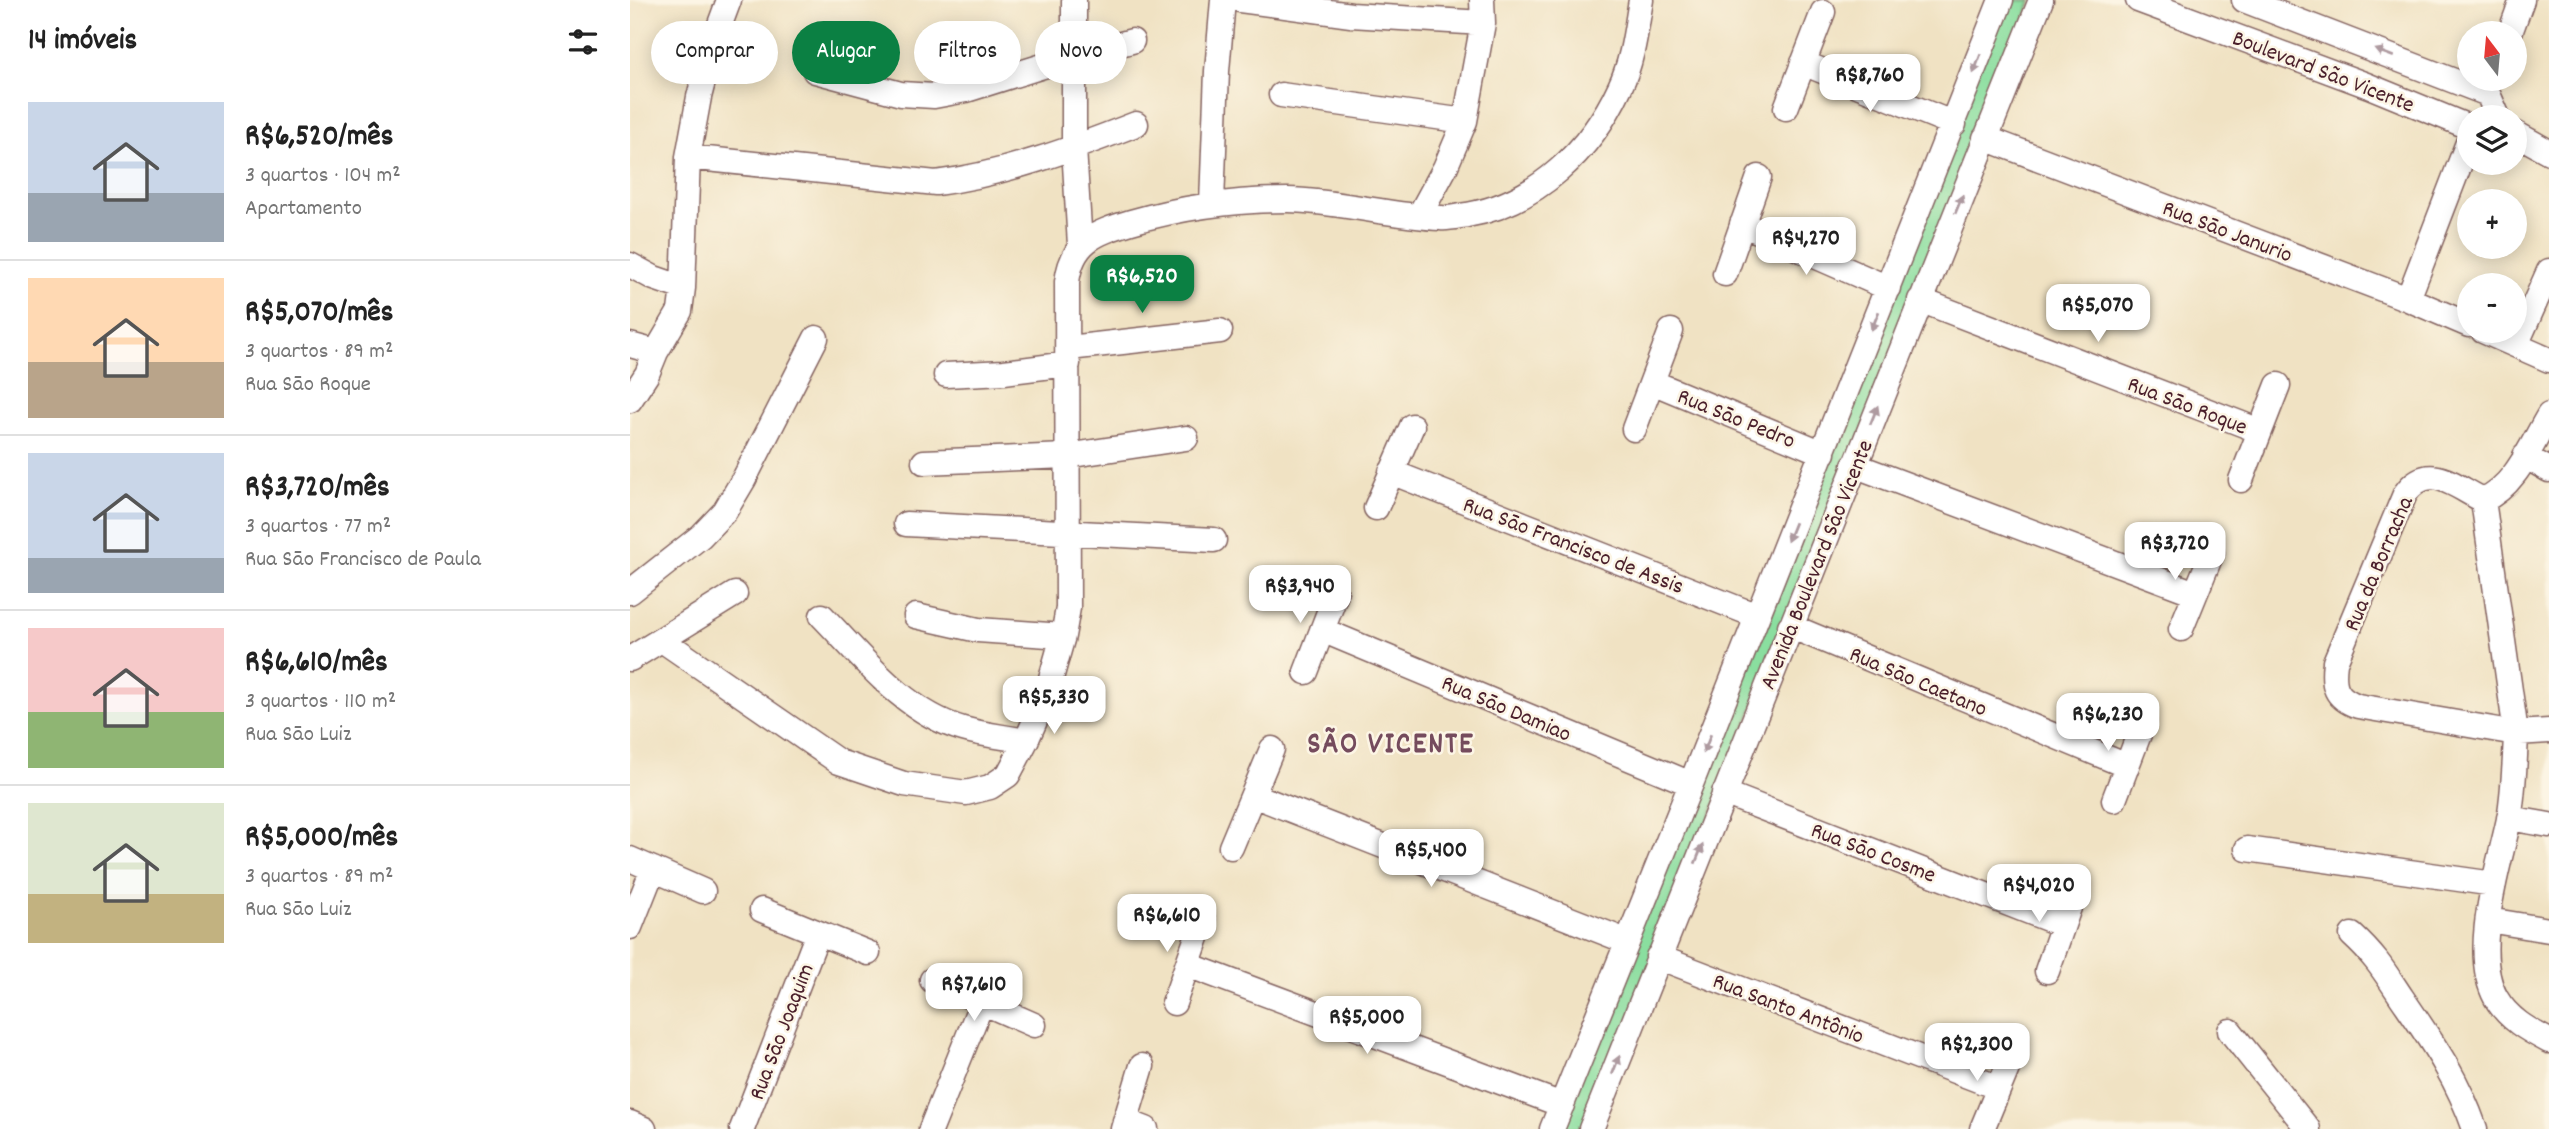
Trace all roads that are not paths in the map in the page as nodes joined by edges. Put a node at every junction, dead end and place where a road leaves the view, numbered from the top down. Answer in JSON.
{"nodes":[{"id":1,"x":729,"y":0,"type":"edge"},
{"id":2,"x":1074,"y":0,"type":"edge"},
{"id":3,"x":1223,"y":0,"type":"edge"},
{"id":4,"x":1240,"y":0,"type":"edge"},
{"id":5,"x":1641,"y":0,"type":"edge"},
{"id":6,"x":2001,"y":0,"type":"edge"},
{"id":7,"x":2041,"y":0,"type":"edge"},
{"id":8,"x":2138,"y":0,"type":"edge"},
{"id":9,"x":2244,"y":0,"type":"edge"},
{"id":10,"x":2522,"y":0,"type":"edge"},
{"id":11,"x":1483,"y":11,"type":"edge"},
{"id":12,"x":1823,"y":12,"type":"dead end"},
{"id":13,"x":1074,"y":21,"type":"edge"},
{"id":14,"x":2514,"y":21,"type":"edge"},
{"id":15,"x":1132,"y":41,"type":"dead end"},
{"id":16,"x":1127,"y":42,"type":"edge"},
{"id":17,"x":1803,"y":63,"type":"junction"},
{"id":18,"x":1035,"y":68,"type":"edge"},
{"id":19,"x":2457,"y":74,"type":"edge"},
{"id":20,"x":864,"y":84,"type":"edge"},
{"id":21,"x":1075,"y":84,"type":"edge"},
{"id":22,"x":1281,"y":95,"type":"dead end"},
{"id":23,"x":1786,"y":108,"type":"dead end"},
{"id":24,"x":1465,"y":121,"type":"junction"},
{"id":25,"x":2457,"y":122,"type":"edge"},
{"id":26,"x":1136,"y":124,"type":"dead end"},
{"id":27,"x":1954,"y":124,"type":"junction"},
{"id":28,"x":1985,"y":138,"type":"junction"},
{"id":29,"x":2527,"y":140,"type":"edge"},
{"id":30,"x":1074,"y":148,"type":"junction"},
{"id":31,"x":2549,"y":152,"type":"edge"},
{"id":32,"x":688,"y":157,"type":"junction"},
{"id":33,"x":2457,"y":171,"type":"edge"},
{"id":34,"x":1759,"y":177,"type":"dead end"},
{"id":35,"x":1212,"y":203,"type":"junction"},
{"id":36,"x":1419,"y":216,"type":"junction"},
{"id":37,"x":1742,"y":224,"type":"junction"},
{"id":38,"x":1080,"y":245,"type":"junction"},
{"id":39,"x":630,"y":265,"type":"edge"},
{"id":40,"x":2549,"y":271,"type":"edge"},
{"id":41,"x":1725,"y":274,"type":"dead end"},
{"id":42,"x":683,"y":288,"type":"junction"},
{"id":43,"x":1888,"y":288,"type":"junction"},
{"id":44,"x":2408,"y":299,"type":"junction"},
{"id":45,"x":1920,"y":300,"type":"junction"},
{"id":46,"x":2457,"y":320,"type":"edge"},
{"id":47,"x":1220,"y":331,"type":"dead end"},
{"id":48,"x":1671,"y":331,"type":"dead end"},
{"id":49,"x":816,"y":338,"type":"dead end"},
{"id":50,"x":2511,"y":343,"type":"edge"},
{"id":51,"x":630,"y":345,"type":"edge"},
{"id":52,"x":2516,"y":345,"type":"junction"},
{"id":53,"x":656,"y":352,"type":"junction"},
{"id":54,"x":1068,"y":356,"type":"junction"},
{"id":55,"x":2549,"y":360,"type":"edge"},
{"id":56,"x":946,"y":375,"type":"dead end"},
{"id":57,"x":1652,"y":382,"type":"junction"},
{"id":58,"x":2278,"y":385,"type":"dead end"},
{"id":59,"x":630,"y":400,"type":"edge"},
{"id":60,"x":2549,"y":415,"type":"edge"},
{"id":61,"x":1412,"y":426,"type":"dead end"},
{"id":62,"x":1634,"y":429,"type":"dead end"},
{"id":63,"x":2260,"y":431,"type":"junction"},
{"id":64,"x":1186,"y":438,"type":"dead end"},
{"id":65,"x":1823,"y":453,"type":"junction"},
{"id":66,"x":1066,"y":456,"type":"junction"},
{"id":67,"x":2525,"y":456,"type":"junction"},
{"id":68,"x":924,"y":462,"type":"dead end"},
{"id":69,"x":1854,"y":466,"type":"junction"},
{"id":70,"x":2549,"y":470,"type":"edge"},
{"id":71,"x":1391,"y":472,"type":"junction"},
{"id":72,"x":2241,"y":480,"type":"dead end"},
{"id":73,"x":2483,"y":500,"type":"junction"},
{"id":74,"x":1376,"y":508,"type":"dead end"},
{"id":75,"x":906,"y":524,"type":"dead end"},
{"id":76,"x":1068,"y":533,"type":"junction"},
{"id":77,"x":1214,"y":540,"type":"dead end"},
{"id":78,"x":2211,"y":552,"type":"dead end"},
{"id":79,"x":630,"y":592,"type":"edge"},
{"id":80,"x":2195,"y":593,"type":"junction"},
{"id":81,"x":735,"y":594,"type":"dead end"},
{"id":82,"x":1336,"y":594,"type":"dead end"},
{"id":83,"x":822,"y":616,"type":"dead end"},
{"id":84,"x":916,"y":616,"type":"dead end"},
{"id":85,"x":1757,"y":616,"type":"junction"},
{"id":86,"x":1790,"y":626,"type":"junction"},
{"id":87,"x":2180,"y":629,"type":"dead end"},
{"id":88,"x":1322,"y":630,"type":"junction"},
{"id":89,"x":1063,"y":636,"type":"junction"},
{"id":90,"x":662,"y":640,"type":"junction"},
{"id":91,"x":630,"y":659,"type":"edge"},
{"id":92,"x":1306,"y":673,"type":"dead end"},
{"id":93,"x":2144,"y":722,"type":"dead end"},
{"id":94,"x":2549,"y":731,"type":"edge"},
{"id":95,"x":2516,"y":733,"type":"junction"},
{"id":96,"x":1027,"y":741,"type":"junction"},
{"id":97,"x":1272,"y":749,"type":"dead end"},
{"id":98,"x":2127,"y":766,"type":"junction"},
{"id":99,"x":1691,"y":784,"type":"junction"},
{"id":100,"x":1724,"y":793,"type":"junction"},
{"id":101,"x":1252,"y":795,"type":"junction"},
{"id":102,"x":2114,"y":800,"type":"dead end"},
{"id":103,"x":2509,"y":818,"type":"junction"},
{"id":104,"x":2549,"y":825,"type":"edge"},
{"id":105,"x":1231,"y":847,"type":"dead end"},
{"id":106,"x":2246,"y":849,"type":"dead end"},
{"id":107,"x":630,"y":859,"type":"edge"},
{"id":108,"x":653,"y":869,"type":"junction"},
{"id":109,"x":2494,"y":884,"type":"junction"},
{"id":110,"x":703,"y":891,"type":"dead end"},
{"id":111,"x":2074,"y":893,"type":"dead end"},
{"id":112,"x":762,"y":911,"type":"dead end"},
{"id":113,"x":1203,"y":920,"type":"dead end"},
{"id":114,"x":2488,"y":920,"type":"junction"},
{"id":115,"x":2063,"y":925,"type":"junction"},
{"id":116,"x":630,"y":928,"type":"edge"},
{"id":117,"x":2549,"y":930,"type":"edge"},
{"id":118,"x":818,"y":933,"type":"junction"},
{"id":119,"x":2352,"y":935,"type":"dead end"},
{"id":120,"x":1626,"y":941,"type":"junction"},
{"id":121,"x":868,"y":953,"type":"dead end"},
{"id":122,"x":1658,"y":957,"type":"junction"},
{"id":123,"x":1188,"y":965,"type":"junction"},
{"id":124,"x":2047,"y":971,"type":"dead end"},
{"id":125,"x":932,"y":980,"type":"dead end"},
{"id":126,"x":982,"y":1002,"type":"junction"},
{"id":127,"x":1174,"y":1003,"type":"dead end"},
{"id":128,"x":1034,"y":1025,"type":"dead end"},
{"id":129,"x":2230,"y":1031,"type":"dead end"},
{"id":130,"x":2549,"y":1041,"type":"edge"},
{"id":131,"x":2013,"y":1055,"type":"dead end"},
{"id":132,"x":1142,"y":1066,"type":"dead end"},
{"id":133,"x":1999,"y":1088,"type":"junction"},
{"id":134,"x":1562,"y":1105,"type":"junction"},
{"id":135,"x":630,"y":1124,"type":"edge"},
{"id":136,"x":1131,"y":1126,"type":"edge"},
{"id":137,"x":1599,"y":1127,"type":"edge"},
{"id":138,"x":644,"y":1129,"type":"edge"},
{"id":139,"x":742,"y":1129,"type":"edge"},
{"id":140,"x":931,"y":1129,"type":"edge"},
{"id":141,"x":1552,"y":1129,"type":"edge"},
{"id":142,"x":1982,"y":1129,"type":"edge"},
{"id":143,"x":2308,"y":1129,"type":"edge"},
{"id":144,"x":2475,"y":1129,"type":"edge"}],
"edges":[{"from":1,"to":32,"type":"street"},
{"from":2,"to":13,"type":"street"},
{"from":3,"to":35,"type":"street"},
{"from":4,"to":11,"type":"street"},
{"from":5,"to":36,"type":"street"},
{"from":6,"to":27,"type":"street","name":"Avenida Boulevard São Vicente","one_way":true},
{"from":7,"to":28,"type":"street","name":"Avenida Boulevard São Vicente"},
{"from":8,"to":25,"type":"street","name":"Boulevard São Vicente"},
{"from":19,"to":9,"type":"street","name":"Boulevard São Vicente","one_way":true},
{"from":10,"to":14,"type":"street"},
{"from":11,"to":24,"type":"street"},
{"from":12,"to":17,"type":"street"},
{"from":15,"to":16,"type":"street"},
{"from":17,"to":23,"type":"street"},
{"from":17,"to":27,"type":"street"},
{"from":18,"to":20,"type":"street"},
{"from":21,"to":30,"type":"street"},
{"from":22,"to":24,"type":"street"},
{"from":24,"to":36,"type":"street"},
{"from":26,"to":30,"type":"street"},
{"from":27,"to":43,"type":"street","name":"Avenida Boulevard São Vicente"},
{"from":28,"to":44,"type":"street","name":"Rua Sāo Janurio"},
{"from":45,"to":28,"type":"street","name":"Avenida Boulevard São Vicente","one_way":true},
{"from":29,"to":31,"type":"street"},
{"from":30,"to":32,"type":"street"},
{"from":30,"to":38,"type":"street"},
{"from":32,"to":42,"type":"street"},
{"from":33,"to":44,"type":"street"},
{"from":34,"to":37,"type":"street"},
{"from":35,"to":36,"type":"street"},
{"from":35,"to":38,"type":"street"},
{"from":37,"to":41,"type":"street"},
{"from":37,"to":43,"type":"street"},
{"from":38,"to":54,"type":"street"},
{"from":39,"to":42,"type":"street"},
{"from":40,"to":52,"type":"street"},
{"from":42,"to":53,"type":"street"},
{"from":43,"to":65,"type":"street","name":"Avenida Boulevard São Vicente","one_way":true},
{"from":44,"to":46,"type":"street","name":"Rua Sāo Janurio"},
{"from":45,"to":63,"type":"street","name":"Rua Sāo Roque"},
{"from":69,"to":45,"type":"street","name":"Avenida Boulevard São Vicente","one_way":true},
{"from":47,"to":54,"type":"street"},
{"from":48,"to":57,"type":"street"},
{"from":49,"to":79,"type":"street"},
{"from":50,"to":52,"type":"street"},
{"from":51,"to":53,"type":"street"},
{"from":52,"to":55,"type":"street"},
{"from":53,"to":59,"type":"street"},
{"from":54,"to":56,"type":"street"},
{"from":54,"to":66,"type":"street"},
{"from":57,"to":62,"type":"street"},
{"from":57,"to":65,"type":"street","name":"Rua Sāo Pedro"},
{"from":58,"to":63,"type":"street"},
{"from":60,"to":67,"type":"street"},
{"from":61,"to":71,"type":"street"},
{"from":63,"to":72,"type":"street"},
{"from":64,"to":66,"type":"street"},
{"from":65,"to":85,"type":"street","name":"Avenida Boulevard São Vicente","one_way":true},
{"from":66,"to":68,"type":"street"},
{"from":66,"to":76,"type":"street"},
{"from":67,"to":70,"type":"street"},
{"from":67,"to":73,"type":"street"},
{"from":69,"to":80,"type":"street"},
{"from":69,"to":86,"type":"street","name":"Avenida Boulevard São Vicente"},
{"from":71,"to":74,"type":"street"},
{"from":71,"to":85,"type":"street","name":"Rua Sāo Francisco de Assis"},
{"from":73,"to":95,"type":"street"},
{"from":73,"to":95,"type":"street","name":"Rua da Borracha"},
{"from":75,"to":76,"type":"street"},
{"from":76,"to":77,"type":"street"},
{"from":76,"to":89,"type":"street"},
{"from":78,"to":80,"type":"street"},
{"from":80,"to":87,"type":"street"},
{"from":81,"to":90,"type":"street"},
{"from":82,"to":88,"type":"street"},
{"from":83,"to":96,"type":"street"},
{"from":84,"to":89,"type":"street"},
{"from":85,"to":99,"type":"street","name":"Avenida Boulevard São Vicente","one_way":true},
{"from":86,"to":98,"type":"street","name":"Rua Sāo Caetano"},
{"from":86,"to":100,"type":"street","name":"Avenida Boulevard São Vicente"},
{"from":88,"to":92,"type":"street"},
{"from":88,"to":99,"type":"street","name":"Rua Sāo Damiao"},
{"from":89,"to":96,"type":"street"},
{"from":90,"to":91,"type":"street"},
{"from":90,"to":96,"type":"street"},
{"from":93,"to":98,"type":"street"},
{"from":94,"to":95,"type":"street"},
{"from":95,"to":103,"type":"street"},
{"from":97,"to":101,"type":"street"},
{"from":98,"to":102,"type":"street"},
{"from":99,"to":120,"type":"street","name":"Avenida Boulevard São Vicente"},
{"from":100,"to":115,"type":"street","name":"Rua Sāo Cosme"},
{"from":122,"to":100,"type":"street","name":"Avenida Boulevard São Vicente","one_way":true},
{"from":101,"to":105,"type":"street"},
{"from":101,"to":120,"type":"street"},
{"from":103,"to":104,"type":"street"},
{"from":103,"to":109,"type":"street"},
{"from":106,"to":109,"type":"street"},
{"from":107,"to":108,"type":"street"},
{"from":108,"to":110,"type":"street"},
{"from":108,"to":116,"type":"street"},
{"from":109,"to":114,"type":"street"},
{"from":111,"to":115,"type":"street"},
{"from":112,"to":118,"type":"street"},
{"from":113,"to":123,"type":"street"},
{"from":114,"to":117,"type":"street"},
{"from":114,"to":130,"type":"street"},
{"from":115,"to":124,"type":"street"},
{"from":118,"to":121,"type":"street"},
{"from":118,"to":139,"type":"street","name":"Rua Sāo Joaquim"},
{"from":119,"to":144,"type":"street"},
{"from":120,"to":134,"type":"street","name":"Avenida Boulevard São Vicente"},
{"from":122,"to":133,"type":"street","name":"Rua Santo Antônio"},
{"from":137,"to":122,"type":"street","name":"Avenida Boulevard São Vicente","one_way":true},
{"from":123,"to":127,"type":"street"},
{"from":123,"to":134,"type":"street"},
{"from":125,"to":126,"type":"street"},
{"from":126,"to":128,"type":"street"},
{"from":126,"to":140,"type":"street"},
{"from":129,"to":143,"type":"street"},
{"from":131,"to":133,"type":"street"},
{"from":132,"to":136,"type":"street"},
{"from":133,"to":142,"type":"street"},
{"from":134,"to":141,"type":"street","name":"Avenida Boulevard São Vicente"},
{"from":135,"to":138,"type":"street"}]}
